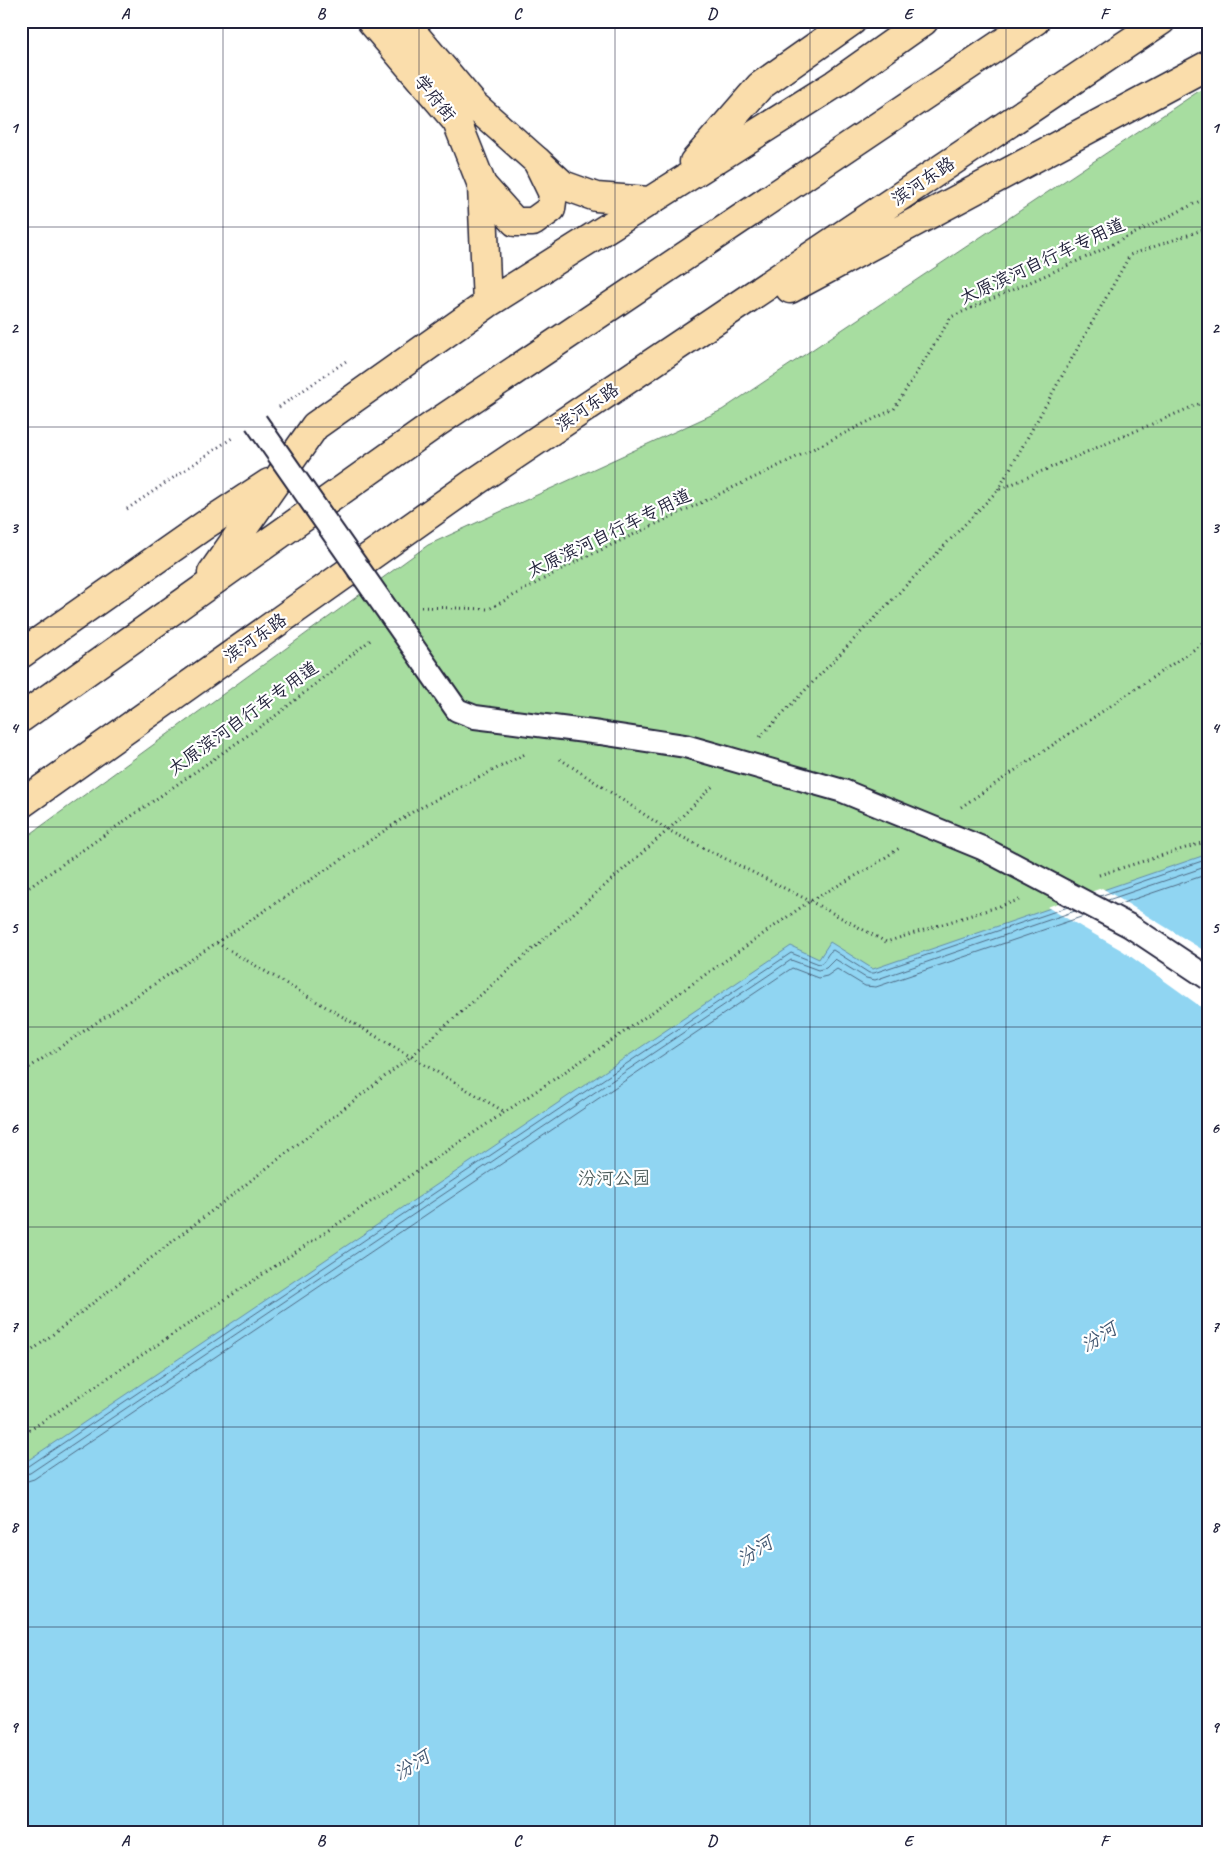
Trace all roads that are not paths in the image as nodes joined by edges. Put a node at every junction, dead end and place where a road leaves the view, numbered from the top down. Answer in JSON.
{"nodes":[{"id":1,"x":371,"y":21,"type":"edge"},
{"id":2,"x":403,"y":21,"type":"edge"},
{"id":3,"x":852,"y":21,"type":"edge"},
{"id":4,"x":924,"y":21,"type":"edge"},
{"id":5,"x":1035,"y":21,"type":"edge"},
{"id":6,"x":1161,"y":21,"type":"edge"},
{"id":7,"x":1208,"y":65,"type":"edge"},
{"id":8,"x":537,"y":161,"type":"junction"},
{"id":9,"x":482,"y":186,"type":"junction"},
{"id":10,"x":673,"y":186,"type":"junction"},
{"id":11,"x":649,"y":201,"type":"junction"},
{"id":12,"x":486,"y":304,"type":"junction"},
{"id":13,"x":652,"y":363,"type":"junction"},
{"id":14,"x":256,"y":422,"type":"dead end"},
{"id":15,"x":281,"y":475,"type":"junction"},
{"id":16,"x":200,"y":590,"type":"junction"},
{"id":17,"x":21,"y":654,"type":"edge"},
{"id":18,"x":21,"y":718,"type":"edge"},
{"id":19,"x":21,"y":804,"type":"edge"},
{"id":20,"x":1208,"y":978,"type":"edge"}],
"edges":[{"from":1,"to":9,"type":"main road","name":"学府街"},
{"from":2,"to":8,"type":"main road"},
{"from":3,"to":10,"type":"main road"},
{"from":4,"to":10,"type":"main road"},
{"from":5,"to":16,"type":"main road"},
{"from":6,"to":13,"type":"main road","name":"滨河东路"},
{"from":7,"to":13,"type":"main road"},
{"from":8,"to":9,"type":"main road"},
{"from":8,"to":11,"type":"main road"},
{"from":9,"to":12,"type":"main road"},
{"from":10,"to":11,"type":"main road"},
{"from":11,"to":12,"type":"main road"},
{"from":12,"to":15,"type":"main road"},
{"from":13,"to":19,"type":"main road","name":"滨河东路"},
{"from":14,"to":20,"type":"street","bridge":true},
{"from":15,"to":16,"type":"main road"},
{"from":15,"to":17,"type":"main road"},
{"from":16,"to":18,"type":"main road"}]}
